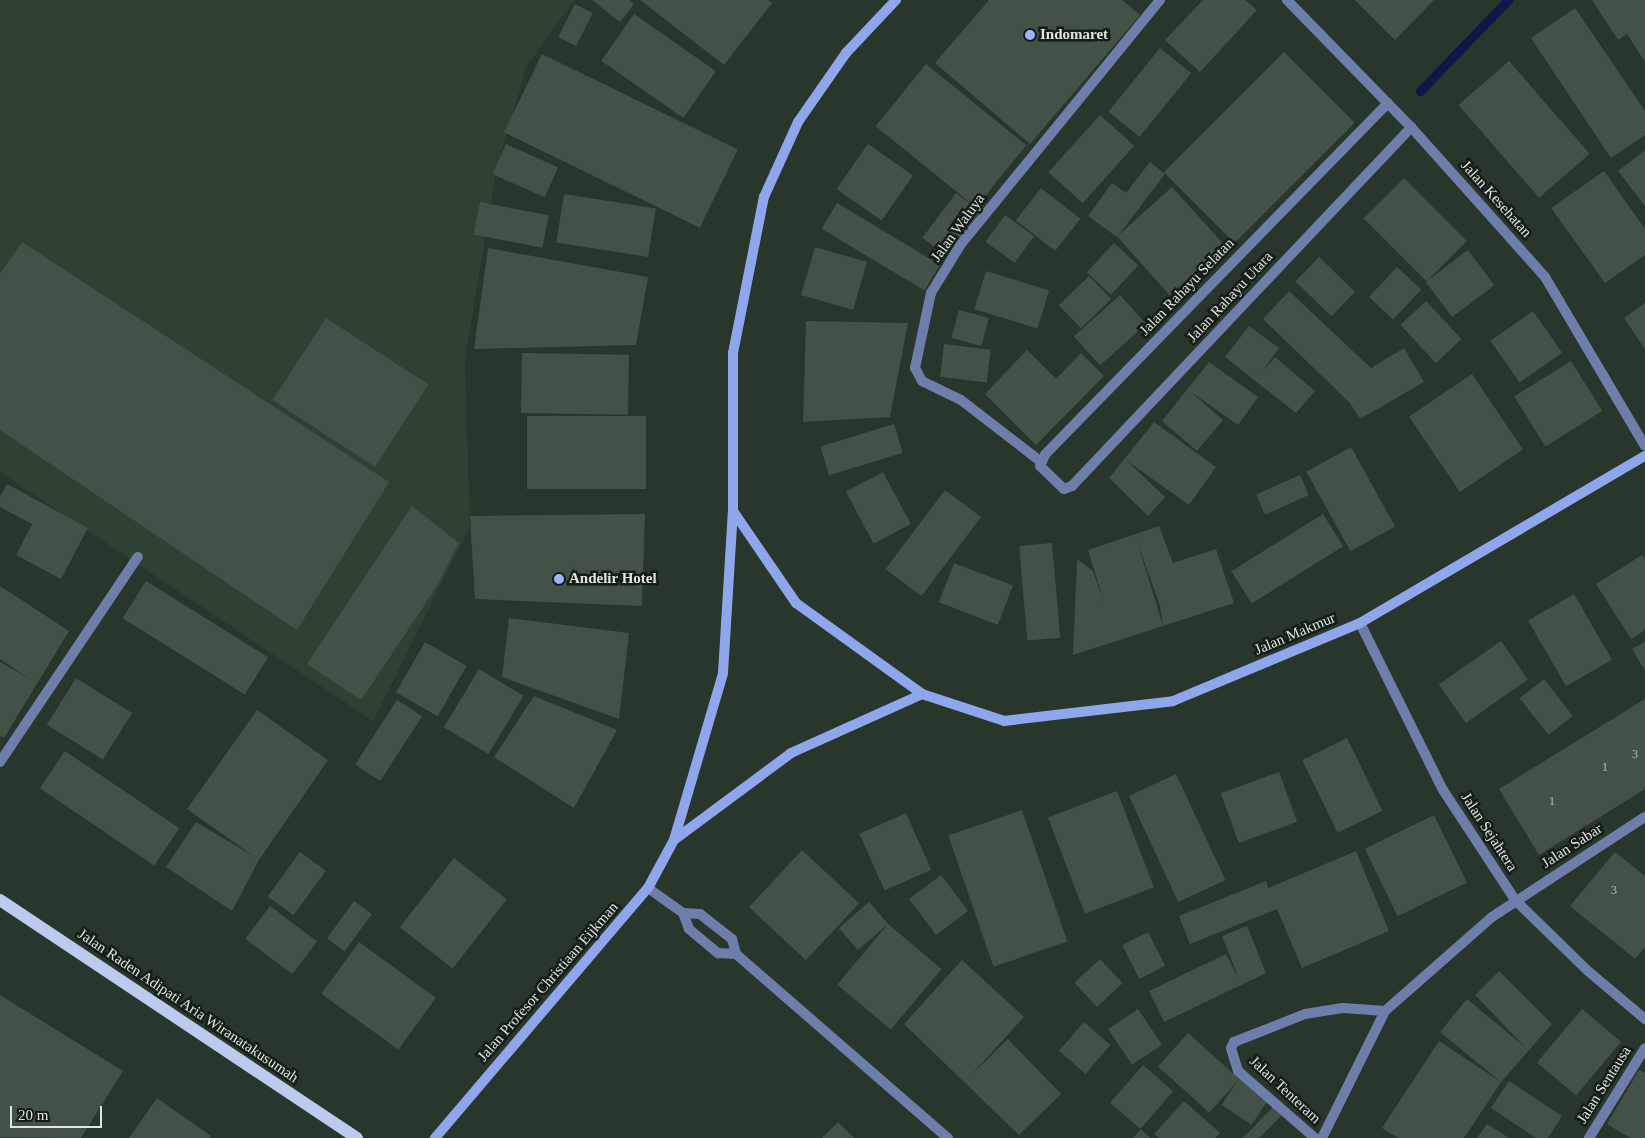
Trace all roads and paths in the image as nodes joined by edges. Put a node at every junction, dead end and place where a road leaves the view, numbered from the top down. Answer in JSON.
{"nodes":[{"id":1,"x":896,"y":0,"type":"edge"},
{"id":2,"x":1160,"y":0,"type":"edge"},
{"id":3,"x":1287,"y":0,"type":"edge"},
{"id":4,"x":1388,"y":103,"type":"junction"},
{"id":5,"x":1411,"y":127,"type":"junction"},
{"id":6,"x":1645,"y":446,"type":"edge"},
{"id":7,"x":1645,"y":456,"type":"edge"},
{"id":8,"x":1040,"y":461,"type":"junction"},
{"id":9,"x":733,"y":510,"type":"junction"},
{"id":10,"x":138,"y":557,"type":"dead end"},
{"id":11,"x":1360,"y":623,"type":"junction"},
{"id":12,"x":922,"y":694,"type":"junction"},
{"id":13,"x":0,"y":762,"type":"edge"},
{"id":14,"x":1645,"y":817,"type":"edge"},
{"id":15,"x":674,"y":840,"type":"junction"},
{"id":16,"x":648,"y":888,"type":"junction"},
{"id":17,"x":0,"y":900,"type":"edge"},
{"id":18,"x":1516,"y":901,"type":"junction"},
{"id":19,"x":681,"y":912,"type":"junction"},
{"id":20,"x":736,"y":954,"type":"junction"},
{"id":21,"x":1385,"y":1011,"type":"junction"},
{"id":22,"x":1645,"y":1019,"type":"edge"},
{"id":23,"x":1645,"y":1048,"type":"edge"},
{"id":24,"x":358,"y":1138,"type":"edge"},
{"id":25,"x":435,"y":1138,"type":"edge"},
{"id":26,"x":948,"y":1138,"type":"edge"},
{"id":27,"x":1315,"y":1138,"type":"edge"},
{"id":28,"x":1322,"y":1138,"type":"edge"},
{"id":29,"x":1589,"y":1138,"type":"edge"}],
"edges":[{"from":1,"to":9,"type":"main road","name":"Jalan Profesor Christiaan Eijkman"},
{"from":2,"to":8,"type":"street","name":"Jalan Waluya"},
{"from":3,"to":4,"type":"street","name":"Jalan Kesehatan"},
{"from":4,"to":5,"type":"street","name":"Jalan Kesehatan"},
{"from":4,"to":8,"type":"street","name":"Jalan Rahayu Selatan"},
{"from":5,"to":6,"type":"street","name":"Jalan Kesehatan"},
{"from":5,"to":8,"type":"street","name":"Jalan Rahayu Utara"},
{"from":7,"to":11,"type":"main road","name":"Jalan Makmur"},
{"from":9,"to":12,"type":"main road"},
{"from":9,"to":15,"type":"main road","name":"Jalan Profesor Christiaan Eijkman"},
{"from":10,"to":13,"type":"street"},
{"from":11,"to":12,"type":"main road","name":"Jalan Makmur"},
{"from":11,"to":18,"type":"street","name":"Jalan Sejahtera"},
{"from":12,"to":15,"type":"main road","name":"Jalan Profesor Christiaan Eijkman"},
{"from":14,"to":18,"type":"street","name":"Jalan Sabar"},
{"from":15,"to":16,"type":"main road","name":"Jalan Profesor Christiaan Eijkman"},
{"from":16,"to":19,"type":"street"},
{"from":16,"to":25,"type":"main road","name":"Jalan Profesor Christiaan Eijkman"},
{"from":17,"to":24,"type":"main road","name":"Jalan Raden Adipati Aria Wiranatakusumah"},
{"from":18,"to":21,"type":"street","name":"Jalan Tenteram"},
{"from":18,"to":22,"type":"street","name":"Jalan Sejahtera"},
{"from":19,"to":20,"type":"street"},
{"from":19,"to":20,"type":"street"},
{"from":20,"to":26,"type":"street"},
{"from":21,"to":27,"type":"street","name":"Jalan Tenteram"},
{"from":21,"to":28,"type":"street","name":"Jalan Tenteram"},
{"from":23,"to":29,"type":"street","name":"Jalan Sentausa"}]}
